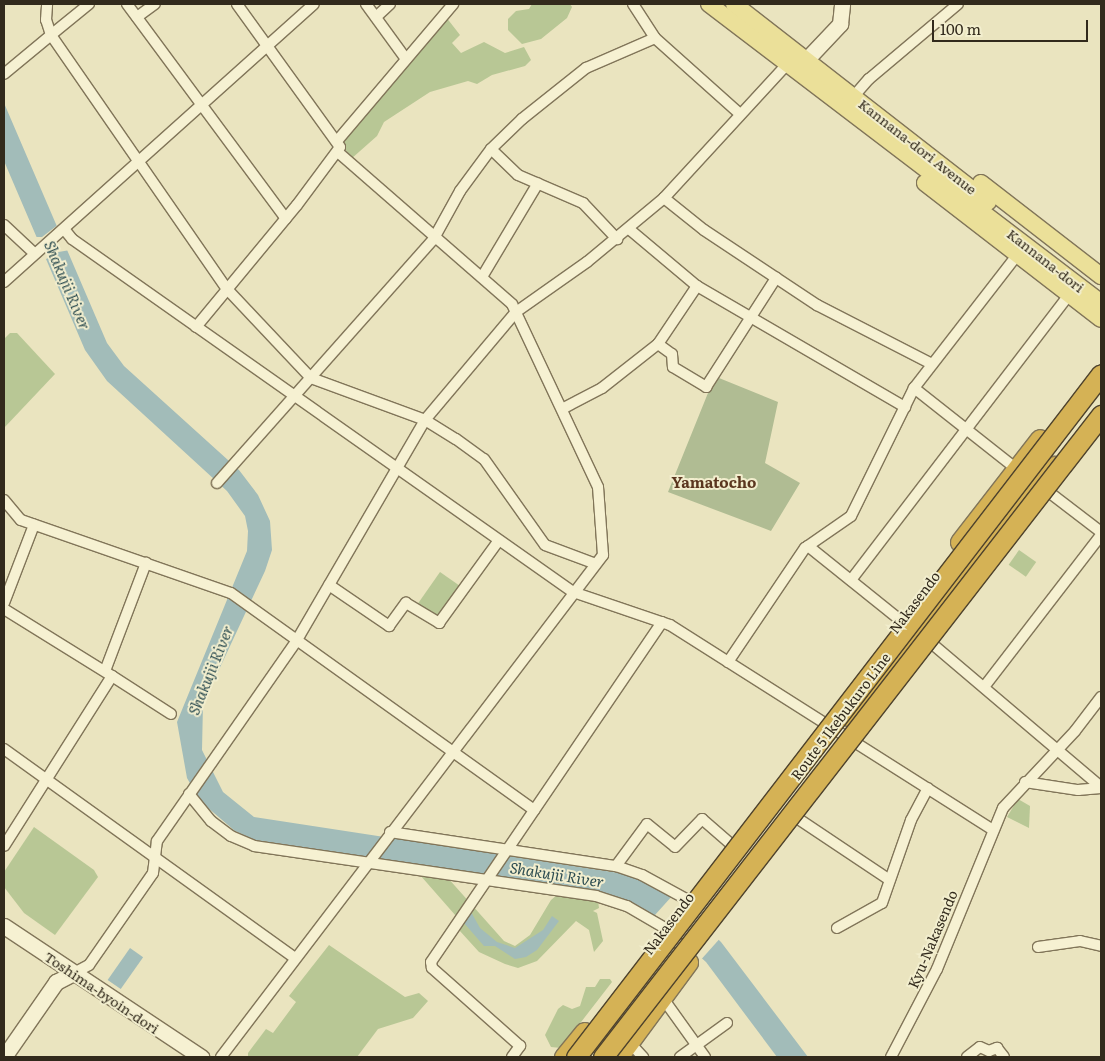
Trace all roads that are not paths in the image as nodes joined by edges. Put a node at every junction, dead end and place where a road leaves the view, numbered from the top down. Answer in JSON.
{"nodes":[{"id":1,"x":47,"y":4,"type":"edge"},
{"id":2,"x":89,"y":4,"type":"edge"},
{"id":3,"x":128,"y":4,"type":"edge"},
{"id":4,"x":155,"y":4,"type":"edge"},
{"id":5,"x":237,"y":4,"type":"edge"},
{"id":6,"x":314,"y":4,"type":"edge"},
{"id":7,"x":366,"y":4,"type":"edge"},
{"id":8,"x":390,"y":4,"type":"edge"},
{"id":9,"x":453,"y":4,"type":"edge"},
{"id":10,"x":633,"y":4,"type":"edge"},
{"id":11,"x":708,"y":4,"type":"edge"},
{"id":12,"x":734,"y":4,"type":"edge"},
{"id":13,"x":842,"y":4,"type":"edge"},
{"id":14,"x":958,"y":4,"type":"edge"},
{"id":15,"x":137,"y":17,"type":"junction"},
{"id":16,"x":376,"y":17,"type":"junction"},
{"id":17,"x":51,"y":35,"type":"junction"},
{"id":18,"x":655,"y":38,"type":"junction"},
{"id":19,"x":267,"y":45,"type":"junction"},
{"id":20,"x":406,"y":59,"type":"junction"},
{"id":21,"x":806,"y":60,"type":"junction"},
{"id":22,"x":788,"y":63,"type":"junction"},
{"id":23,"x":4,"y":74,"type":"edge"},
{"id":24,"x":854,"y":96,"type":"junction"},
{"id":25,"x":202,"y":104,"type":"junction"},
{"id":26,"x":740,"y":114,"type":"junction"},
{"id":27,"x":891,"y":126,"type":"junction"},
{"id":28,"x":337,"y":142,"type":"junction"},
{"id":29,"x":491,"y":149,"type":"junction"},
{"id":30,"x":898,"y":149,"type":"junction"},
{"id":31,"x":339,"y":153,"type":"junction"},
{"id":32,"x":139,"y":161,"type":"junction"},
{"id":33,"x":538,"y":183,"type":"junction"},
{"id":34,"x":664,"y":198,"type":"junction"},
{"id":35,"x":995,"y":214,"type":"junction"},
{"id":36,"x":286,"y":219,"type":"junction"},
{"id":37,"x":4,"y":225,"type":"edge"},
{"id":38,"x":629,"y":229,"type":"junction"},
{"id":39,"x":62,"y":230,"type":"junction"},
{"id":40,"x":435,"y":236,"type":"junction"},
{"id":41,"x":616,"y":238,"type":"junction"},
{"id":42,"x":37,"y":253,"type":"junction"},
{"id":43,"x":1018,"y":254,"type":"junction"},
{"id":44,"x":1101,"y":276,"type":"edge"},
{"id":45,"x":482,"y":277,"type":"junction"},
{"id":46,"x":776,"y":278,"type":"junction"},
{"id":47,"x":4,"y":282,"type":"edge"},
{"id":48,"x":697,"y":286,"type":"junction"},
{"id":49,"x":227,"y":289,"type":"junction"},
{"id":50,"x":1101,"y":289,"type":"edge"},
{"id":51,"x":1070,"y":294,"type":"junction"},
{"id":52,"x":1101,"y":303,"type":"edge"},
{"id":53,"x":516,"y":312,"type":"junction"},
{"id":54,"x":752,"y":319,"type":"junction"},
{"id":55,"x":1101,"y":319,"type":"edge"},
{"id":56,"x":196,"y":327,"type":"junction"},
{"id":57,"x":658,"y":344,"type":"junction"},
{"id":58,"x":1101,"y":362,"type":"edge"},
{"id":59,"x":930,"y":363,"type":"junction"},
{"id":60,"x":1101,"y":374,"type":"edge"},
{"id":61,"x":311,"y":378,"type":"junction"},
{"id":62,"x":914,"y":388,"type":"junction"},
{"id":63,"x":295,"y":396,"type":"junction"},
{"id":64,"x":904,"y":407,"type":"junction"},
{"id":65,"x":562,"y":408,"type":"junction"},
{"id":66,"x":1101,"y":415,"type":"edge"},
{"id":67,"x":425,"y":420,"type":"junction"},
{"id":68,"x":1101,"y":421,"type":"edge"},
{"id":69,"x":967,"y":429,"type":"junction"},
{"id":70,"x":398,"y":469,"type":"junction"},
{"id":71,"x":1016,"y":469,"type":"junction"},
{"id":72,"x":217,"y":483,"type":"dead end"},
{"id":73,"x":1036,"y":489,"type":"junction"},
{"id":74,"x":4,"y":500,"type":"edge"},
{"id":75,"x":34,"y":525,"type":"junction"},
{"id":76,"x":1101,"y":534,"type":"edge"},
{"id":77,"x":499,"y":540,"type":"junction"},
{"id":78,"x":808,"y":546,"type":"junction"},
{"id":79,"x":146,"y":563,"type":"junction"},
{"id":80,"x":596,"y":564,"type":"junction"},
{"id":81,"x":851,"y":580,"type":"junction"},
{"id":82,"x":330,"y":585,"type":"junction"},
{"id":83,"x":573,"y":592,"type":"junction"},
{"id":84,"x":4,"y":603,"type":"edge"},
{"id":85,"x":4,"y":608,"type":"edge"},
{"id":86,"x":900,"y":620,"type":"junction"},
{"id":87,"x":662,"y":622,"type":"junction"},
{"id":88,"x":297,"y":640,"type":"junction"},
{"id":89,"x":930,"y":642,"type":"junction"},
{"id":90,"x":728,"y":662,"type":"junction"},
{"id":91,"x":109,"y":673,"type":"junction"},
{"id":92,"x":984,"y":687,"type":"junction"},
{"id":93,"x":1101,"y":698,"type":"edge"},
{"id":94,"x":171,"y":714,"type":"dead end"},
{"id":95,"x":823,"y":722,"type":"junction"},
{"id":96,"x":855,"y":742,"type":"junction"},
{"id":97,"x":4,"y":749,"type":"edge"},
{"id":98,"x":1056,"y":749,"type":"junction"},
{"id":99,"x":451,"y":752,"type":"junction"},
{"id":100,"x":45,"y":778,"type":"junction"},
{"id":101,"x":1025,"y":782,"type":"junction"},
{"id":102,"x":1101,"y":787,"type":"edge"},
{"id":103,"x":928,"y":788,"type":"junction"},
{"id":104,"x":190,"y":792,"type":"junction"},
{"id":105,"x":534,"y":810,"type":"junction"},
{"id":106,"x":797,"y":818,"type":"junction"},
{"id":107,"x":992,"y":829,"type":"junction"},
{"id":108,"x":389,"y":834,"type":"junction"},
{"id":109,"x":730,"y":843,"type":"junction"},
{"id":110,"x":4,"y":846,"type":"edge"},
{"id":111,"x":506,"y":851,"type":"junction"},
{"id":112,"x":157,"y":856,"type":"junction"},
{"id":113,"x":368,"y":862,"type":"junction"},
{"id":114,"x":616,"y":866,"type":"junction"},
{"id":115,"x":488,"y":879,"type":"junction"},
{"id":116,"x":888,"y":879,"type":"junction"},
{"id":117,"x":685,"y":901,"type":"junction"},
{"id":118,"x":4,"y":926,"type":"edge"},
{"id":119,"x":665,"y":928,"type":"junction"},
{"id":120,"x":837,"y":928,"type":"dead end"},
{"id":121,"x":1101,"y":946,"type":"edge"},
{"id":122,"x":1038,"y":947,"type":"dead end"},
{"id":123,"x":295,"y":958,"type":"junction"},
{"id":124,"x":694,"y":959,"type":"junction"},
{"id":125,"x":74,"y":973,"type":"junction"},
{"id":126,"x":662,"y":997,"type":"junction"},
{"id":127,"x":727,"y":1023,"type":"dead end"},
{"id":128,"x":629,"y":1042,"type":"junction"},
{"id":129,"x":696,"y":1044,"type":"junction"},
{"id":130,"x":6,"y":1056,"type":"edge"},
{"id":131,"x":201,"y":1057,"type":"edge"},
{"id":132,"x":221,"y":1057,"type":"edge"},
{"id":133,"x":512,"y":1057,"type":"edge"},
{"id":134,"x":564,"y":1057,"type":"edge"},
{"id":135,"x":576,"y":1057,"type":"edge"},
{"id":136,"x":589,"y":1057,"type":"edge"},
{"id":137,"x":603,"y":1057,"type":"edge"},
{"id":138,"x":618,"y":1057,"type":"edge"},
{"id":139,"x":644,"y":1057,"type":"edge"},
{"id":140,"x":680,"y":1057,"type":"edge"},
{"id":141,"x":705,"y":1057,"type":"edge"},
{"id":142,"x":891,"y":1057,"type":"edge"},
{"id":143,"x":967,"y":1057,"type":"edge"},
{"id":144,"x":1004,"y":1057,"type":"edge"}],
"edges":[{"from":1,"to":17,"type":"street"},
{"from":2,"to":17,"type":"street"},
{"from":3,"to":15,"type":"street"},
{"from":4,"to":15,"type":"street"},
{"from":5,"to":19,"type":"street"},
{"from":6,"to":19,"type":"street"},
{"from":7,"to":16,"type":"street"},
{"from":8,"to":16,"type":"street"},
{"from":9,"to":20,"type":"street"},
{"from":10,"to":18,"type":"street"},
{"from":11,"to":22,"type":"main road","name":"Kannana-dori Avenue"},
{"from":12,"to":21,"type":"main road","name":"Kannana-dori Avenue"},
{"from":13,"to":21,"type":"street"},
{"from":14,"to":24,"type":"street"},
{"from":15,"to":25,"type":"street"},
{"from":16,"to":20,"type":"street"},
{"from":17,"to":23,"type":"street"},
{"from":17,"to":32,"type":"street"},
{"from":18,"to":26,"type":"street"},
{"from":18,"to":29,"type":"street"},
{"from":19,"to":25,"type":"street"},
{"from":19,"to":28,"type":"street"},
{"from":20,"to":28,"type":"street"},
{"from":21,"to":22,"type":"street"},
{"from":21,"to":24,"type":"main road","name":"Kannana-dori Avenue"},
{"from":22,"to":26,"type":"street"},
{"from":22,"to":30,"type":"main road","name":"Kannana-dori Avenue"},
{"from":24,"to":27,"type":"main road","name":"Kannana-dori Avenue"},
{"from":25,"to":32,"type":"street"},
{"from":25,"to":36,"type":"street"},
{"from":26,"to":34,"type":"street"},
{"from":27,"to":35,"type":"main road","name":"Kannana-dori Avenue"},
{"from":27,"to":44,"type":"main road"},
{"from":28,"to":31,"type":"street"},
{"from":29,"to":33,"type":"street"},
{"from":29,"to":40,"type":"street"},
{"from":30,"to":35,"type":"main road","name":"Kannana-dori Avenue"},
{"from":30,"to":43,"type":"main road"},
{"from":31,"to":36,"type":"street"},
{"from":31,"to":40,"type":"street"},
{"from":32,"to":39,"type":"street"},
{"from":32,"to":49,"type":"street"},
{"from":33,"to":41,"type":"street"},
{"from":33,"to":45,"type":"street"},
{"from":34,"to":38,"type":"street"},
{"from":34,"to":46,"type":"street"},
{"from":35,"to":50,"type":"main road","name":"Kannana-dori Avenue"},
{"from":35,"to":52,"type":"main road","name":"Kannana-dori"},
{"from":36,"to":49,"type":"street"},
{"from":37,"to":42,"type":"street"},
{"from":38,"to":41,"type":"street"},
{"from":38,"to":48,"type":"street"},
{"from":39,"to":42,"type":"street"},
{"from":39,"to":56,"type":"street"},
{"from":40,"to":45,"type":"street"},
{"from":40,"to":61,"type":"street"},
{"from":41,"to":53,"type":"street"},
{"from":42,"to":47,"type":"street"},
{"from":43,"to":51,"type":"main road"},
{"from":43,"to":59,"type":"street"},
{"from":45,"to":53,"type":"street"},
{"from":46,"to":54,"type":"street"},
{"from":46,"to":59,"type":"street"},
{"from":48,"to":54,"type":"street"},
{"from":48,"to":57,"type":"street"},
{"from":49,"to":56,"type":"street"},
{"from":49,"to":61,"type":"street"},
{"from":51,"to":55,"type":"main road"},
{"from":51,"to":69,"type":"street"},
{"from":53,"to":65,"type":"street"},
{"from":53,"to":67,"type":"street"},
{"from":54,"to":57,"type":"street"},
{"from":54,"to":64,"type":"street"},
{"from":56,"to":63,"type":"street"},
{"from":57,"to":65,"type":"street"},
{"from":58,"to":71,"type":"highway","name":"Nakasendo"},
{"from":59,"to":62,"type":"street"},
{"from":60,"to":135,"type":"highway","name":"Route 5 Ikebukuro Line","bridge":true},
{"from":61,"to":63,"type":"street"},
{"from":61,"to":67,"type":"street"},
{"from":62,"to":64,"type":"street"},
{"from":62,"to":69,"type":"street"},
{"from":63,"to":70,"type":"street"},
{"from":63,"to":72,"type":"street"},
{"from":64,"to":78,"type":"street"},
{"from":65,"to":80,"type":"street"},
{"from":66,"to":137,"type":"highway","name":"Route 5 Ikebukuro Line","bridge":true},
{"from":67,"to":70,"type":"street"},
{"from":67,"to":80,"type":"street"},
{"from":68,"to":73,"type":"highway"},
{"from":69,"to":71,"type":"street"},
{"from":69,"to":81,"type":"street"},
{"from":70,"to":77,"type":"street"},
{"from":70,"to":82,"type":"street"},
{"from":71,"to":73,"type":"street"},
{"from":71,"to":86,"type":"highway","name":"Nakasendo"},
{"from":73,"to":76,"type":"street"},
{"from":73,"to":89,"type":"highway"},
{"from":73,"to":136,"type":"highway"},
{"from":74,"to":75,"type":"street"},
{"from":75,"to":79,"type":"street"},
{"from":75,"to":84,"type":"street"},
{"from":76,"to":92,"type":"street"},
{"from":77,"to":82,"type":"street"},
{"from":77,"to":83,"type":"street"},
{"from":78,"to":81,"type":"street"},
{"from":78,"to":90,"type":"street"},
{"from":79,"to":88,"type":"street"},
{"from":79,"to":91,"type":"street"},
{"from":80,"to":83,"type":"street"},
{"from":81,"to":86,"type":"street"},
{"from":82,"to":88,"type":"street"},
{"from":83,"to":87,"type":"street"},
{"from":83,"to":99,"type":"street"},
{"from":85,"to":91,"type":"street"},
{"from":86,"to":95,"type":"highway","name":"Nakasendo"},
{"from":87,"to":90,"type":"street"},
{"from":87,"to":105,"type":"street"},
{"from":88,"to":99,"type":"street"},
{"from":88,"to":104,"type":"street"},
{"from":89,"to":92,"type":"street"},
{"from":89,"to":96,"type":"highway"},
{"from":90,"to":95,"type":"street"},
{"from":91,"to":94,"type":"street"},
{"from":91,"to":100,"type":"street"},
{"from":92,"to":98,"type":"street"},
{"from":93,"to":98,"type":"street","name":"Kyu-Nakasendo"},
{"from":95,"to":96,"type":"street"},
{"from":95,"to":109,"type":"highway","name":"Nakasendo"},
{"from":95,"to":136,"type":"highway"},
{"from":96,"to":103,"type":"street"},
{"from":96,"to":106,"type":"highway"},
{"from":97,"to":100,"type":"street"},
{"from":98,"to":101,"type":"street","name":"Kyu-Nakasendo"},
{"from":98,"to":102,"type":"street"},
{"from":99,"to":105,"type":"street"},
{"from":99,"to":108,"type":"street"},
{"from":100,"to":110,"type":"street"},
{"from":100,"to":112,"type":"street"},
{"from":101,"to":102,"type":"street"},
{"from":101,"to":107,"type":"street","name":"Kyu-Nakasendo"},
{"from":103,"to":107,"type":"street"},
{"from":103,"to":116,"type":"street"},
{"from":104,"to":112,"type":"street"},
{"from":104,"to":113,"type":"street"},
{"from":105,"to":111,"type":"street"},
{"from":106,"to":116,"type":"street"},
{"from":106,"to":124,"type":"highway"},
{"from":107,"to":142,"type":"street","name":"Kyu-Nakasendo"},
{"from":108,"to":111,"type":"street"},
{"from":108,"to":113,"type":"street"},
{"from":109,"to":114,"type":"street"},
{"from":109,"to":117,"type":"highway","name":"Nakasendo"},
{"from":111,"to":114,"type":"street"},
{"from":111,"to":115,"type":"street"},
{"from":112,"to":123,"type":"street"},
{"from":112,"to":125,"type":"street"},
{"from":113,"to":115,"type":"street"},
{"from":113,"to":123,"type":"street"},
{"from":114,"to":117,"type":"street"},
{"from":115,"to":119,"type":"street"},
{"from":115,"to":133,"type":"street"},
{"from":116,"to":120,"type":"street"},
{"from":117,"to":119,"type":"highway","name":"Nakasendo"},
{"from":118,"to":125,"type":"street","name":"Toshima-byoin-dori"},
{"from":119,"to":124,"type":"street"},
{"from":119,"to":134,"type":"highway","name":"Nakasendo"},
{"from":121,"to":122,"type":"street"},
{"from":123,"to":132,"type":"street"},
{"from":124,"to":126,"type":"highway"},
{"from":125,"to":130,"type":"street"},
{"from":125,"to":131,"type":"street","name":"Toshima-byoin-dori"},
{"from":126,"to":128,"type":"highway"},
{"from":126,"to":129,"type":"street"},
{"from":127,"to":129,"type":"street"},
{"from":128,"to":138,"type":"highway"},
{"from":128,"to":139,"type":"street"},
{"from":129,"to":140,"type":"street"},
{"from":129,"to":141,"type":"street"},
{"from":143,"to":144,"type":"street"}]}
